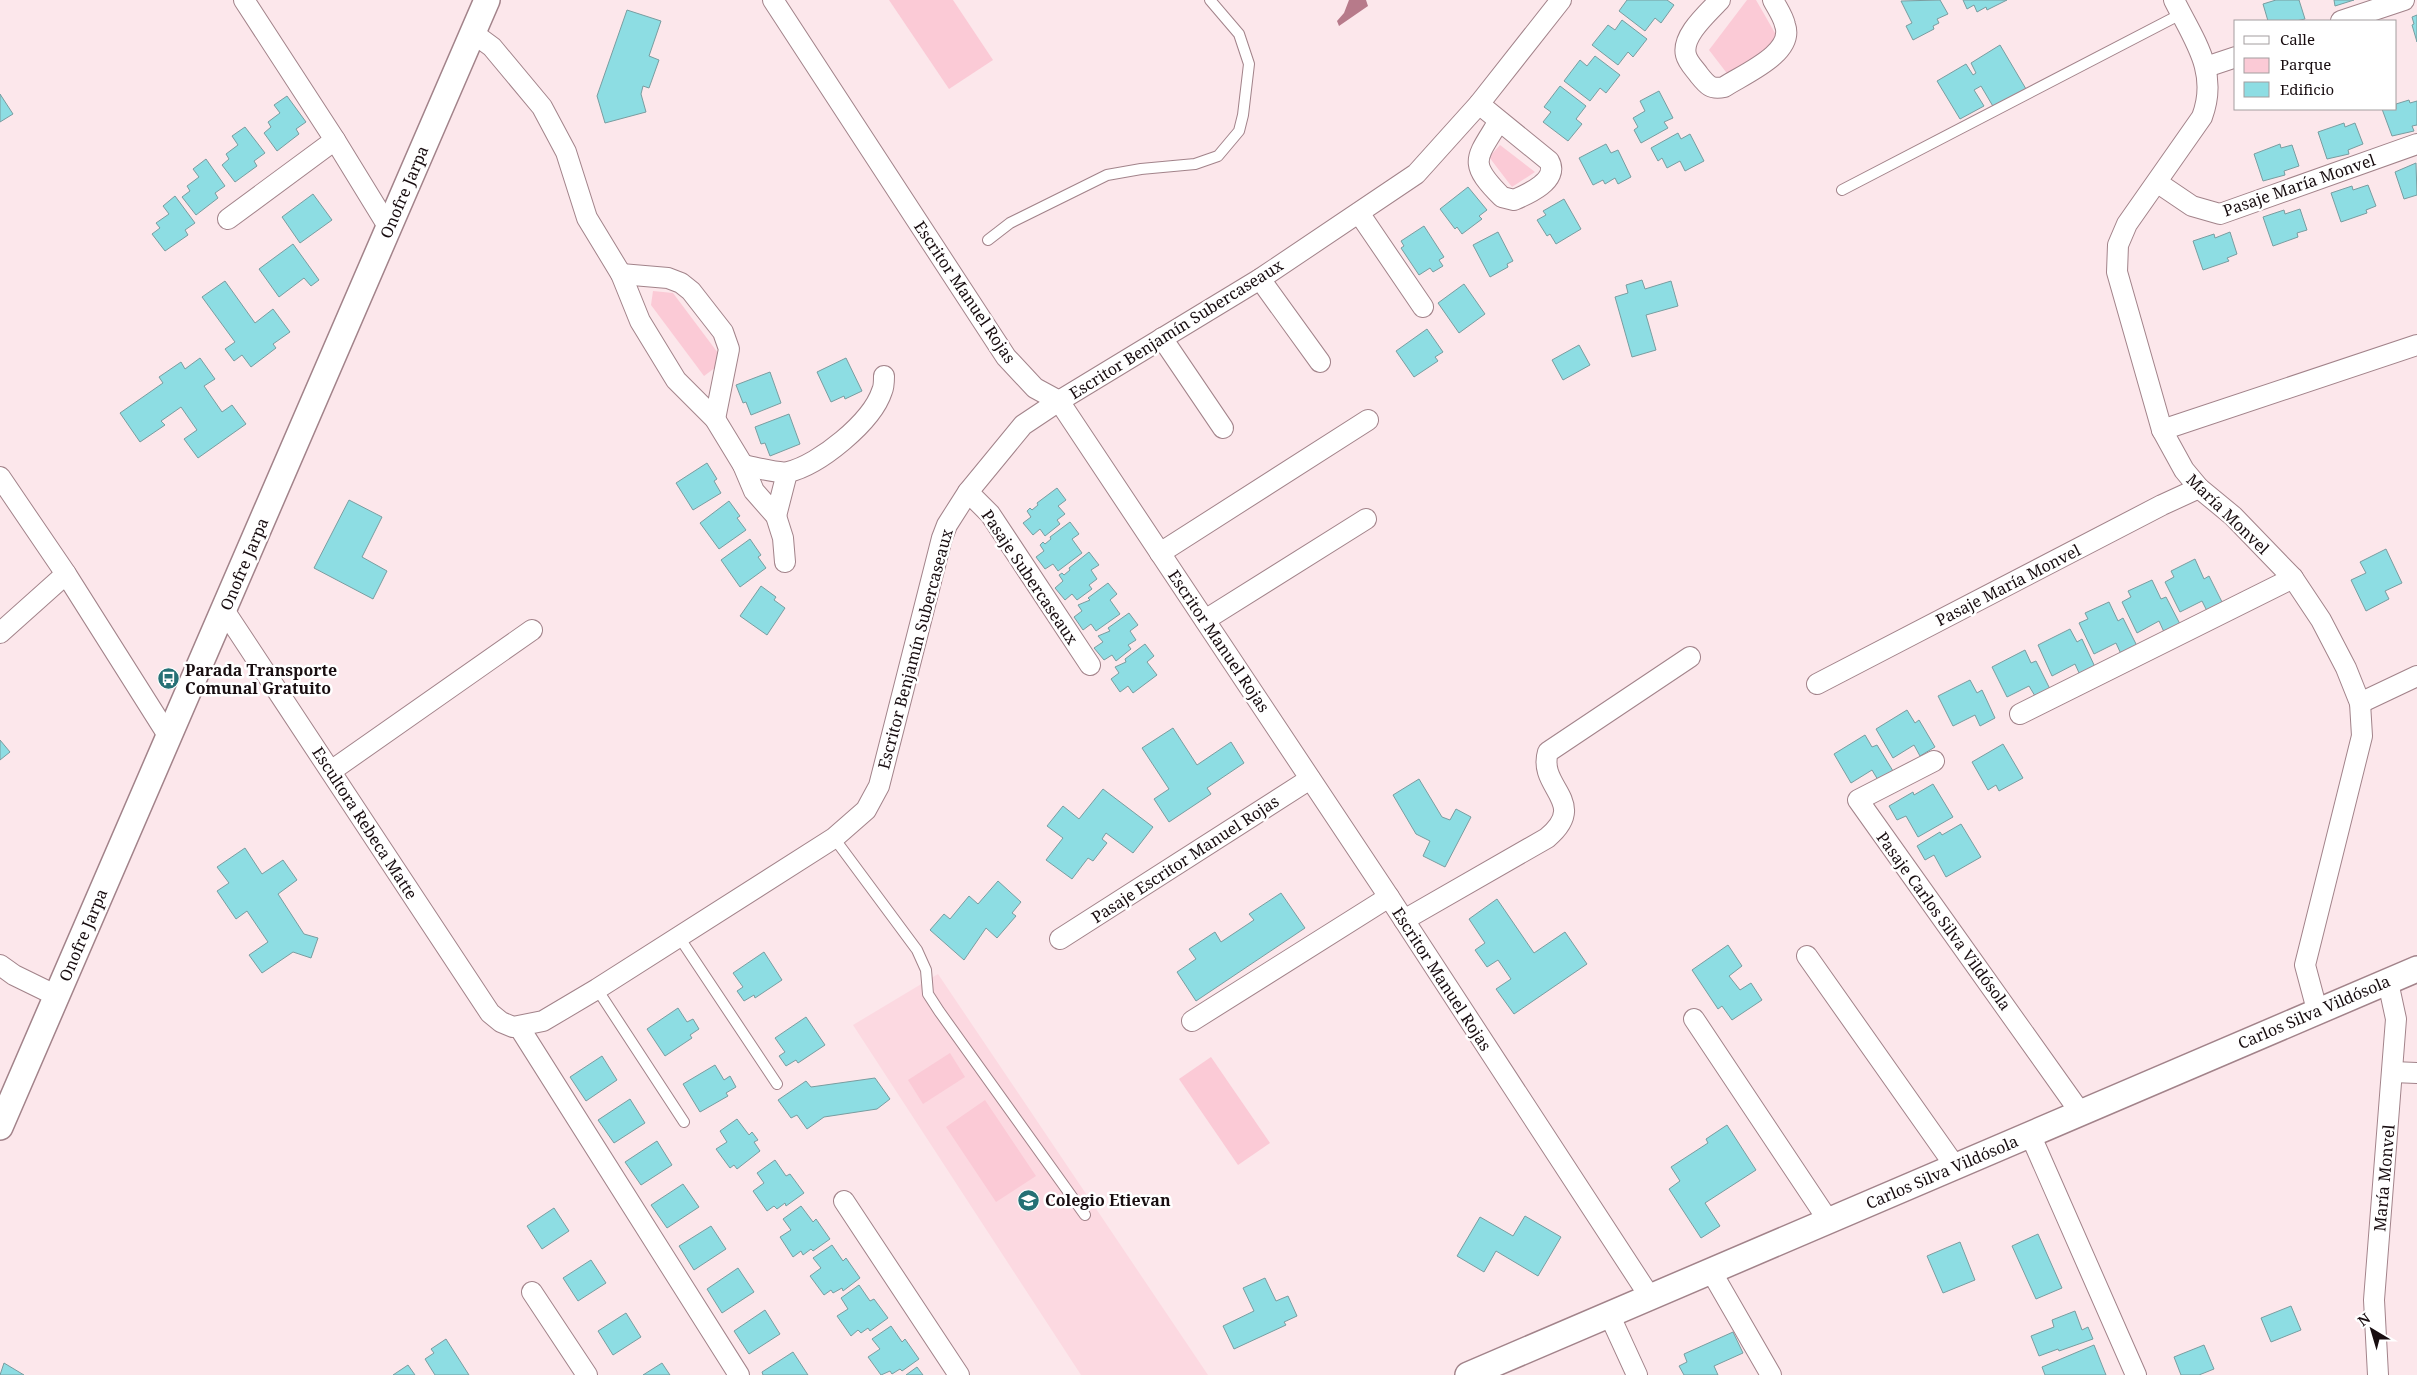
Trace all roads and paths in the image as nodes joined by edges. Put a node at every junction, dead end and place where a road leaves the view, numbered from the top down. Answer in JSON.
{"nodes":[{"id":1,"x":244,"y":0,"type":"edge"},
{"id":2,"x":487,"y":0,"type":"edge"},
{"id":3,"x":773,"y":0,"type":"edge"},
{"id":4,"x":1210,"y":0,"type":"edge"},
{"id":5,"x":1561,"y":0,"type":"edge"},
{"id":6,"x":1720,"y":0,"type":"edge"},
{"id":7,"x":1773,"y":0,"type":"edge"},
{"id":8,"x":2404,"y":0,"type":"edge"},
{"id":9,"x":2178,"y":7,"type":"edge"},
{"id":10,"x":2344,"y":20,"type":"edge"},
{"id":11,"x":473,"y":33,"type":"junction"},
{"id":12,"x":2234,"y":58,"type":"edge"},
{"id":13,"x":2206,"y":67,"type":"junction"},
{"id":14,"x":1479,"y":104,"type":"junction"},
{"id":15,"x":1499,"y":121,"type":"dead end"},
{"id":16,"x":336,"y":140,"type":"junction"},
{"id":17,"x":2417,"y":144,"type":"edge"},
{"id":18,"x":2158,"y":183,"type":"junction"},
{"id":19,"x":1842,"y":190,"type":"dead end"},
{"id":20,"x":1360,"y":213,"type":"junction"},
{"id":21,"x":228,"y":219,"type":"dead end"},
{"id":22,"x":389,"y":228,"type":"junction"},
{"id":23,"x":988,"y":240,"type":"dead end"},
{"id":24,"x":621,"y":274,"type":"junction"},
{"id":25,"x":1260,"y":279,"type":"junction"},
{"id":26,"x":1424,"y":307,"type":"dead end"},
{"id":27,"x":1162,"y":338,"type":"junction"},
{"id":28,"x":2417,"y":345,"type":"edge"},
{"id":29,"x":1320,"y":362,"type":"dead end"},
{"id":30,"x":884,"y":376,"type":"dead end"},
{"id":31,"x":1059,"y":401,"type":"junction"},
{"id":32,"x":715,"y":419,"type":"junction"},
{"id":33,"x":1368,"y":420,"type":"dead end"},
{"id":34,"x":1223,"y":428,"type":"dead end"},
{"id":35,"x":2162,"y":430,"type":"junction"},
{"id":36,"x":743,"y":465,"type":"junction"},
{"id":37,"x":787,"y":473,"type":"junction"},
{"id":38,"x":0,"y":477,"type":"edge"},
{"id":39,"x":2199,"y":488,"type":"junction"},
{"id":40,"x":968,"y":492,"type":"junction"},
{"id":41,"x":776,"y":516,"type":"junction"},
{"id":42,"x":1366,"y":519,"type":"dead end"},
{"id":43,"x":1160,"y":553,"type":"junction"},
{"id":44,"x":785,"y":562,"type":"dead end"},
{"id":45,"x":66,"y":574,"type":"junction"},
{"id":46,"x":2293,"y":578,"type":"junction"},
{"id":47,"x":224,"y":610,"type":"junction"},
{"id":48,"x":1205,"y":620,"type":"junction"},
{"id":49,"x":532,"y":630,"type":"dead end"},
{"id":50,"x":0,"y":633,"type":"edge"},
{"id":51,"x":1690,"y":658,"type":"dead end"},
{"id":52,"x":1090,"y":665,"type":"dead end"},
{"id":53,"x":2417,"y":676,"type":"edge"},
{"id":54,"x":1817,"y":684,"type":"dead end"},
{"id":55,"x":2360,"y":702,"type":"junction"},
{"id":56,"x":2020,"y":714,"type":"dead end"},
{"id":57,"x":169,"y":737,"type":"junction"},
{"id":58,"x":1934,"y":761,"type":"dead end"},
{"id":59,"x":331,"y":771,"type":"junction"},
{"id":60,"x":1310,"y":779,"type":"junction"},
{"id":61,"x":834,"y":838,"type":"junction"},
{"id":62,"x":1389,"y":897,"type":"junction"},
{"id":63,"x":1404,"y":920,"type":"junction"},
{"id":64,"x":679,"y":937,"type":"junction"},
{"id":65,"x":1060,"y":939,"type":"dead end"},
{"id":66,"x":1807,"y":956,"type":"dead end"},
{"id":67,"x":0,"y":965,"type":"edge"},
{"id":68,"x":2417,"y":969,"type":"edge"},
{"id":69,"x":2388,"y":982,"type":"junction"},
{"id":70,"x":597,"y":989,"type":"junction"},
{"id":71,"x":57,"y":996,"type":"junction"},
{"id":72,"x":2317,"y":1010,"type":"junction"},
{"id":73,"x":1694,"y":1019,"type":"dead end"},
{"id":74,"x":1192,"y":1021,"type":"dead end"},
{"id":75,"x":516,"y":1027,"type":"junction"},
{"id":76,"x":2393,"y":1072,"type":"junction"},
{"id":77,"x":2417,"y":1073,"type":"edge"},
{"id":78,"x":777,"y":1084,"type":"dead end"},
{"id":79,"x":2080,"y":1112,"type":"junction"},
{"id":80,"x":684,"y":1122,"type":"dead end"},
{"id":81,"x":0,"y":1127,"type":"edge"},
{"id":82,"x":2030,"y":1134,"type":"junction"},
{"id":83,"x":1954,"y":1166,"type":"junction"},
{"id":84,"x":844,"y":1201,"type":"dead end"},
{"id":85,"x":1085,"y":1215,"type":"dead end"},
{"id":86,"x":1828,"y":1220,"type":"junction"},
{"id":87,"x":1711,"y":1271,"type":"junction"},
{"id":88,"x":532,"y":1292,"type":"dead end"},
{"id":89,"x":1650,"y":1297,"type":"junction"},
{"id":90,"x":1609,"y":1314,"type":"junction"},
{"id":91,"x":587,"y":1375,"type":"edge"},
{"id":92,"x":739,"y":1375,"type":"edge"},
{"id":93,"x":958,"y":1375,"type":"edge"},
{"id":94,"x":1468,"y":1375,"type":"edge"},
{"id":95,"x":1636,"y":1375,"type":"edge"},
{"id":96,"x":1771,"y":1375,"type":"edge"},
{"id":97,"x":2136,"y":1375,"type":"edge"},
{"id":98,"x":2378,"y":1375,"type":"edge"}],
"edges":[{"from":1,"to":16,"type":"street"},
{"from":2,"to":11,"type":"street","name":"Onofre Jarpa"},
{"from":3,"to":31,"type":"street","name":"Escritor Manuel Rojas"},
{"from":4,"to":23,"type":"lane"},
{"from":5,"to":14,"type":"street","name":"Escritor Benjamín Subercaseaux"},
{"from":6,"to":7,"type":"street"},
{"from":8,"to":10,"type":"street"},
{"from":9,"to":13,"type":"street","name":"María Monvel"},
{"from":9,"to":19,"type":"lane"},
{"from":11,"to":22,"type":"street","name":"Onofre Jarpa"},
{"from":11,"to":24,"type":"street"},
{"from":12,"to":13,"type":"street"},
{"from":13,"to":18,"type":"street","name":"María Monvel"},
{"from":14,"to":15,"type":"street"},
{"from":14,"to":20,"type":"street","name":"Escritor Benjamín Subercaseaux"},
{"from":16,"to":21,"type":"street"},
{"from":16,"to":22,"type":"street"},
{"from":17,"to":18,"type":"street","name":"Pasaje María Monvel"},
{"from":18,"to":35,"type":"street","name":"María Monvel"},
{"from":20,"to":25,"type":"street","name":"Escritor Benjamín Subercaseaux"},
{"from":20,"to":26,"type":"street"},
{"from":22,"to":47,"type":"street","name":"Onofre Jarpa"},
{"from":24,"to":32,"type":"street"},
{"from":24,"to":32,"type":"street"},
{"from":25,"to":27,"type":"street","name":"Escritor Benjamín Subercaseaux"},
{"from":25,"to":29,"type":"street"},
{"from":27,"to":31,"type":"street","name":"Escritor Benjamín Subercaseaux"},
{"from":27,"to":34,"type":"street"},
{"from":28,"to":35,"type":"street"},
{"from":30,"to":37,"type":"street"},
{"from":31,"to":40,"type":"street","name":"Escritor Benjamín Subercaseaux"},
{"from":31,"to":43,"type":"street","name":"Escritor Manuel Rojas"},
{"from":32,"to":36,"type":"street"},
{"from":33,"to":43,"type":"street"},
{"from":35,"to":39,"type":"street","name":"María Monvel"},
{"from":36,"to":37,"type":"street"},
{"from":36,"to":41,"type":"street"},
{"from":37,"to":41,"type":"street"},
{"from":38,"to":45,"type":"street"},
{"from":39,"to":46,"type":"street","name":"María Monvel"},
{"from":39,"to":54,"type":"street","name":"Pasaje María Monvel"},
{"from":40,"to":52,"type":"street","name":"Pasaje Subercaseaux"},
{"from":40,"to":61,"type":"street","name":"Escritor Benjamín Subercaseaux"},
{"from":41,"to":44,"type":"street"},
{"from":42,"to":48,"type":"street"},
{"from":43,"to":48,"type":"street","name":"Escritor Manuel Rojas"},
{"from":45,"to":50,"type":"street"},
{"from":45,"to":57,"type":"street"},
{"from":46,"to":55,"type":"street","name":"María Monvel"},
{"from":46,"to":56,"type":"street"},
{"from":47,"to":57,"type":"street","name":"Onofre Jarpa"},
{"from":47,"to":59,"type":"street","name":"Escultora Rebeca Matte"},
{"from":48,"to":60,"type":"street","name":"Escritor Manuel Rojas"},
{"from":49,"to":59,"type":"street"},
{"from":51,"to":63,"type":"street"},
{"from":53,"to":55,"type":"street"},
{"from":55,"to":72,"type":"street","name":"María Monvel"},
{"from":57,"to":71,"type":"street","name":"Onofre Jarpa"},
{"from":58,"to":79,"type":"street","name":"Pasaje Carlos Silva Vildósola"},
{"from":59,"to":75,"type":"street","name":"Escultora Rebeca Matte"},
{"from":60,"to":62,"type":"street","name":"Escritor Manuel Rojas"},
{"from":60,"to":65,"type":"street","name":"Pasaje Escritor Manuel Rojas"},
{"from":61,"to":64,"type":"street","name":"Escritor Benjamín Subercaseaux"},
{"from":61,"to":85,"type":"lane"},
{"from":62,"to":63,"type":"street","name":"Escritor Manuel Rojas"},
{"from":62,"to":74,"type":"street"},
{"from":63,"to":89,"type":"street","name":"Escritor Manuel Rojas"},
{"from":64,"to":70,"type":"street","name":"Escritor Benjamín Subercaseaux"},
{"from":64,"to":78,"type":"lane"},
{"from":66,"to":83,"type":"street"},
{"from":67,"to":71,"type":"street"},
{"from":68,"to":69,"type":"street","name":"Carlos Silva Vildósola"},
{"from":69,"to":72,"type":"street","name":"Carlos Silva Vildósola"},
{"from":69,"to":76,"type":"street","name":"María Monvel"},
{"from":70,"to":75,"type":"street","name":"Escritor Benjamín Subercaseaux"},
{"from":70,"to":80,"type":"lane"},
{"from":71,"to":81,"type":"street","name":"Onofre Jarpa"},
{"from":72,"to":79,"type":"street","name":"Carlos Silva Vildósola"},
{"from":73,"to":86,"type":"street"},
{"from":75,"to":92,"type":"street"},
{"from":76,"to":77,"type":"street"},
{"from":76,"to":98,"type":"street","name":"María Monvel"},
{"from":79,"to":82,"type":"street","name":"Carlos Silva Vildósola"},
{"from":82,"to":83,"type":"street","name":"Carlos Silva Vildósola"},
{"from":82,"to":97,"type":"street"},
{"from":83,"to":86,"type":"street","name":"Carlos Silva Vildósola"},
{"from":84,"to":93,"type":"street"},
{"from":86,"to":87,"type":"street","name":"Carlos Silva Vildósola"},
{"from":87,"to":89,"type":"street","name":"Carlos Silva Vildósola"},
{"from":87,"to":96,"type":"street"},
{"from":88,"to":91,"type":"street"},
{"from":89,"to":90,"type":"street","name":"Carlos Silva Vildósola"},
{"from":90,"to":94,"type":"street","name":"Carlos Silva Vildósola"},
{"from":90,"to":95,"type":"street"}]}
